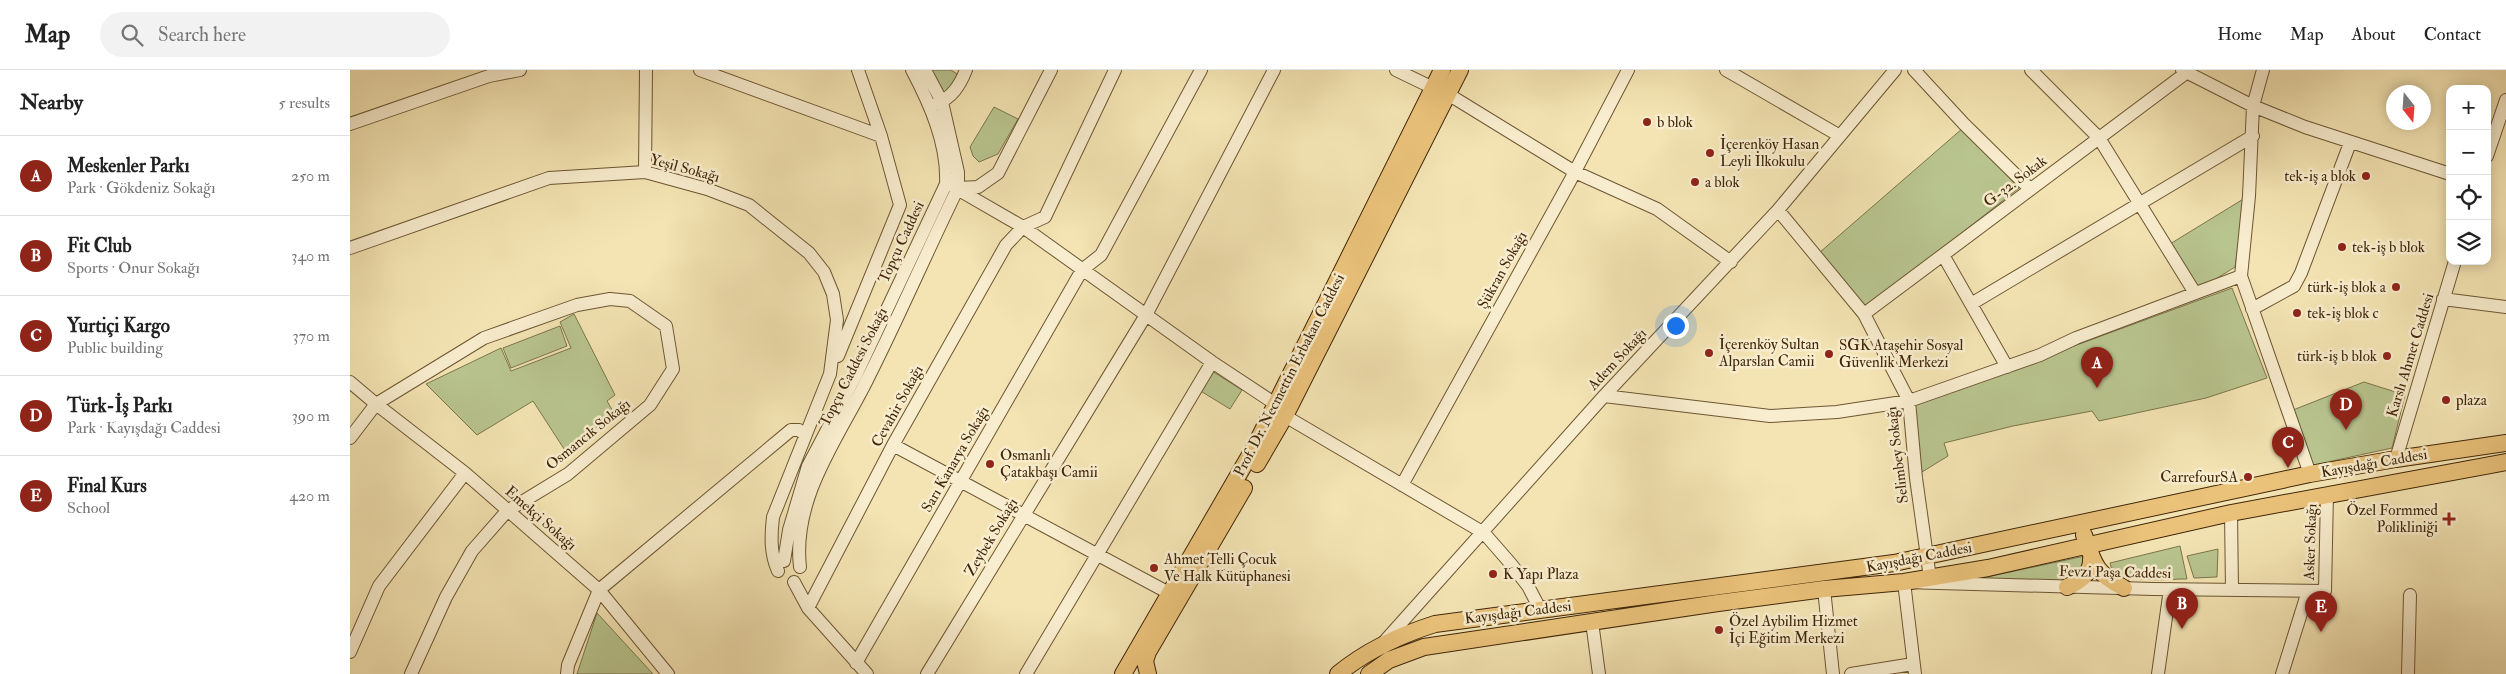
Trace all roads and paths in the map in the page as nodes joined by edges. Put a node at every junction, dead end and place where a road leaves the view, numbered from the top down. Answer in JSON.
{"nodes":[{"id":1,"x":520,"y":70,"type":"edge"},
{"id":2,"x":646,"y":70,"type":"edge"},
{"id":3,"x":700,"y":70,"type":"edge"},
{"id":4,"x":858,"y":70,"type":"edge"},
{"id":5,"x":912,"y":70,"type":"edge"},
{"id":6,"x":925,"y":70,"type":"edge"},
{"id":7,"x":966,"y":70,"type":"edge"},
{"id":8,"x":1051,"y":70,"type":"edge"},
{"id":9,"x":1115,"y":70,"type":"edge"},
{"id":10,"x":1201,"y":70,"type":"edge"},
{"id":11,"x":1274,"y":70,"type":"edge"},
{"id":12,"x":1396,"y":70,"type":"edge"},
{"id":13,"x":1442,"y":70,"type":"edge"},
{"id":14,"x":1460,"y":70,"type":"edge"},
{"id":15,"x":1628,"y":70,"type":"edge"},
{"id":16,"x":1726,"y":70,"type":"edge"},
{"id":17,"x":1895,"y":70,"type":"edge"},
{"id":18,"x":1914,"y":70,"type":"edge"},
{"id":19,"x":2031,"y":70,"type":"edge"},
{"id":20,"x":2263,"y":70,"type":"edge"},
{"id":21,"x":2184,"y":71,"type":"edge"},
{"id":22,"x":1442,"y":91,"type":"junction"},
{"id":23,"x":2506,"y":100,"type":"edge"},
{"id":24,"x":937,"y":104,"type":"junction"},
{"id":25,"x":2253,"y":106,"type":"junction"},
{"id":26,"x":350,"y":124,"type":"edge"},
{"id":27,"x":881,"y":136,"type":"junction"},
{"id":28,"x":1840,"y":136,"type":"junction"},
{"id":29,"x":2253,"y":136,"type":"junction"},
{"id":30,"x":2099,"y":138,"type":"junction"},
{"id":31,"x":2350,"y":143,"type":"junction"},
{"id":32,"x":2491,"y":144,"type":"edge"},
{"id":33,"x":645,"y":172,"type":"junction"},
{"id":34,"x":1575,"y":172,"type":"junction"},
{"id":35,"x":2446,"y":173,"type":"edge"},
{"id":36,"x":952,"y":186,"type":"junction"},
{"id":37,"x":2030,"y":189,"type":"junction"},
{"id":38,"x":2141,"y":203,"type":"junction"},
{"id":39,"x":1778,"y":210,"type":"junction"},
{"id":40,"x":1023,"y":227,"type":"junction"},
{"id":41,"x":350,"y":248,"type":"edge"},
{"id":42,"x":1943,"y":255,"type":"junction"},
{"id":43,"x":1731,"y":262,"type":"junction"},
{"id":44,"x":2454,"y":265,"type":"edge"},
{"id":45,"x":1082,"y":270,"type":"junction"},
{"id":46,"x":2241,"y":276,"type":"junction"},
{"id":47,"x":2195,"y":293,"type":"junction"},
{"id":48,"x":2443,"y":299,"type":"junction"},
{"id":49,"x":1971,"y":304,"type":"junction"},
{"id":50,"x":2506,"y":308,"type":"edge"},
{"id":51,"x":2252,"y":309,"type":"junction"},
{"id":52,"x":1864,"y":314,"type":"junction"},
{"id":53,"x":1146,"y":315,"type":"junction"},
{"id":54,"x":1212,"y":362,"type":"junction"},
{"id":55,"x":2007,"y":367,"type":"junction"},
{"id":56,"x":830,"y":374,"type":"junction"},
{"id":57,"x":350,"y":382,"type":"edge"},
{"id":58,"x":1604,"y":396,"type":"junction"},
{"id":59,"x":1909,"y":401,"type":"junction"},
{"id":60,"x":376,"y":404,"type":"junction"},
{"id":61,"x":1281,"y":410,"type":"junction"},
{"id":62,"x":805,"y":435,"type":"junction"},
{"id":63,"x":350,"y":438,"type":"edge"},
{"id":64,"x":2506,"y":443,"type":"edge"},
{"id":65,"x":893,"y":444,"type":"junction"},
{"id":66,"x":2396,"y":459,"type":"junction"},
{"id":67,"x":2506,"y":462,"type":"edge"},
{"id":68,"x":465,"y":473,"type":"junction"},
{"id":69,"x":2310,"y":474,"type":"junction"},
{"id":70,"x":961,"y":481,"type":"junction"},
{"id":71,"x":1402,"y":485,"type":"junction"},
{"id":72,"x":2327,"y":494,"type":"junction"},
{"id":73,"x":507,"y":511,"type":"junction"},
{"id":74,"x":2231,"y":513,"type":"junction"},
{"id":75,"x":1024,"y":515,"type":"junction"},
{"id":76,"x":2075,"y":524,"type":"junction"},
{"id":77,"x":1484,"y":533,"type":"junction"},
{"id":78,"x":2089,"y":552,"type":"junction"},
{"id":79,"x":1097,"y":555,"type":"junction"},
{"id":80,"x":1926,"y":557,"type":"junction"},
{"id":81,"x":781,"y":566,"type":"junction"},
{"id":82,"x":800,"y":567,"type":"junction"},
{"id":83,"x":1930,"y":578,"type":"junction"},
{"id":84,"x":794,"y":582,"type":"junction"},
{"id":85,"x":1904,"y":582,"type":"junction"},
{"id":86,"x":2067,"y":587,"type":"junction"},
{"id":87,"x":2124,"y":588,"type":"junction"},
{"id":88,"x":1824,"y":589,"type":"junction"},
{"id":89,"x":2170,"y":589,"type":"junction"},
{"id":90,"x":599,"y":590,"type":"junction"},
{"id":91,"x":2232,"y":590,"type":"junction"},
{"id":92,"x":2308,"y":591,"type":"junction"},
{"id":93,"x":2325,"y":591,"type":"joint"},
{"id":94,"x":1169,"y":593,"type":"junction"},
{"id":95,"x":2410,"y":595,"type":"dead end"},
{"id":96,"x":808,"y":608,"type":"junction"},
{"id":97,"x":1540,"y":609,"type":"junction"},
{"id":98,"x":1592,"y":622,"type":"junction"},
{"id":99,"x":1381,"y":646,"type":"junction"},
{"id":100,"x":350,"y":652,"type":"edge"},
{"id":101,"x":856,"y":663,"type":"junction"},
{"id":102,"x":1914,"y":669,"type":"edge"},
{"id":103,"x":410,"y":674,"type":"edge"},
{"id":104,"x":567,"y":674,"type":"edge"},
{"id":105,"x":668,"y":674,"type":"edge"},
{"id":106,"x":867,"y":674,"type":"edge"},
{"id":107,"x":927,"y":674,"type":"edge"},
{"id":108,"x":1026,"y":674,"type":"edge"},
{"id":109,"x":1124,"y":674,"type":"edge"},
{"id":110,"x":1148,"y":674,"type":"edge"},
{"id":111,"x":1338,"y":674,"type":"edge"},
{"id":112,"x":1368,"y":674,"type":"edge"},
{"id":113,"x":1598,"y":674,"type":"edge"},
{"id":114,"x":1833,"y":674,"type":"edge"},
{"id":115,"x":1852,"y":674,"type":"edge"},
{"id":116,"x":2158,"y":674,"type":"edge"},
{"id":117,"x":2282,"y":674,"type":"edge"},
{"id":118,"x":2408,"y":674,"type":"edge"}],
"edges":[{"from":1,"to":26,"type":"street"},
{"from":2,"to":33,"type":"street"},
{"from":3,"to":27,"type":"street"},
{"from":4,"to":27,"type":"street"},
{"from":5,"to":24,"type":"street","name":"Topçu Caddesi"},
{"from":6,"to":24,"type":"street","name":"Topçu Caddesi"},
{"from":7,"to":24,"type":"street"},
{"from":8,"to":36,"type":"street"},
{"from":9,"to":40,"type":"street","name":"Cevahir Sokağı"},
{"from":10,"to":45,"type":"street"},
{"from":11,"to":53,"type":"street","name":"Zeybek Sokağı"},
{"from":12,"to":22,"type":"street"},
{"from":13,"to":22,"type":"main road","name":"Prof. Dr. Necmettin Erbakan Caddesi"},
{"from":14,"to":22,"type":"main road","name":"Prof. Dr. Necmettin Erbakan Caddesi"},
{"from":15,"to":34,"type":"street","name":"Şükran Sokağı"},
{"from":16,"to":28,"type":"street"},
{"from":17,"to":28,"type":"street","name":"Adem Sokağı"},
{"from":18,"to":37,"type":"street"},
{"from":19,"to":30,"type":"street"},
{"from":20,"to":25,"type":"street"},
{"from":21,"to":25,"type":"street"},
{"from":21,"to":30,"type":"street","name":"G-32. Sokak"},
{"from":22,"to":34,"type":"street"},
{"from":22,"to":61,"type":"main road","name":"Prof. Dr. Necmettin Erbakan Caddesi"},
{"from":23,"to":32,"type":"street"},
{"from":24,"to":36,"type":"street","name":"Topçu Caddesi"},
{"from":25,"to":29,"type":"street"},
{"from":25,"to":31,"type":"street"},
{"from":27,"to":56,"type":"street"},
{"from":28,"to":39,"type":"street","name":"Adem Sokağı"},
{"from":29,"to":38,"type":"street"},
{"from":29,"to":46,"type":"street"},
{"from":30,"to":37,"type":"street","name":"G-32. Sokak"},
{"from":30,"to":38,"type":"street"},
{"from":31,"to":35,"type":"street"},
{"from":31,"to":51,"type":"street"},
{"from":33,"to":41,"type":"street","name":"Yeşil Sokağı"},
{"from":33,"to":56,"type":"street","name":"Yeşil Sokağı"},
{"from":34,"to":43,"type":"street"},
{"from":34,"to":71,"type":"street","name":"Şükran Sokağı"},
{"from":36,"to":40,"type":"street"},
{"from":36,"to":81,"type":"street","name":"Topçu Caddesi"},
{"from":36,"to":82,"type":"street","name":"Topçu Caddesi Sokağı"},
{"from":37,"to":42,"type":"street","name":"G-32. Sokak"},
{"from":38,"to":47,"type":"street"},
{"from":38,"to":49,"type":"street"},
{"from":39,"to":43,"type":"street","name":"Adem Sokağı"},
{"from":39,"to":52,"type":"street","name":"Selimbey Sokağı"},
{"from":40,"to":45,"type":"street"},
{"from":40,"to":65,"type":"street","name":"Cevahir Sokağı"},
{"from":42,"to":49,"type":"street"},
{"from":42,"to":52,"type":"street","name":"G-32. Sokak"},
{"from":43,"to":58,"type":"street","name":"Adem Sokağı"},
{"from":44,"to":48,"type":"street","name":"Karslı Ahmet Caddesi"},
{"from":45,"to":53,"type":"street"},
{"from":45,"to":70,"type":"street","name":"Sarı Kanarya Sokağı"},
{"from":46,"to":47,"type":"street"},
{"from":46,"to":51,"type":"street"},
{"from":47,"to":55,"type":"street"},
{"from":48,"to":50,"type":"street"},
{"from":48,"to":66,"type":"street","name":"Karslı Ahmet Caddesi"},
{"from":49,"to":55,"type":"street"},
{"from":51,"to":69,"type":"street"},
{"from":52,"to":59,"type":"street","name":"Selimbey Sokağı"},
{"from":53,"to":54,"type":"street"},
{"from":53,"to":75,"type":"street","name":"Zeybek Sokağı"},
{"from":54,"to":61,"type":"street"},
{"from":54,"to":79,"type":"street"},
{"from":55,"to":59,"type":"street"},
{"from":56,"to":62,"type":"street","name":"Yeşil Sokağı"},
{"from":57,"to":60,"type":"street","name":"Emekçi Sokağı"},
{"from":58,"to":59,"type":"street"},
{"from":58,"to":77,"type":"street","name":"Adem Sokağı"},
{"from":59,"to":80,"type":"street","name":"Selimbey Sokağı"},
{"from":60,"to":63,"type":"street"},
{"from":60,"to":68,"type":"street","name":"Emekçi Sokağı"},
{"from":60,"to":73,"type":"street","name":"Osmancık Sokağı"},
{"from":61,"to":71,"type":"street"},
{"from":61,"to":94,"type":"main road","name":"Prof. Dr. Necmettin Erbakan Caddesi"},
{"from":61,"to":110,"type":"main road","name":"Prof. Dr. Necmettin Erbakan Caddesi"},
{"from":62,"to":81,"type":"street","name":"Yeşil Sokağı"},
{"from":62,"to":90,"type":"street"},
{"from":64,"to":66,"type":"main road","name":"Kayışdağı Caddesi"},
{"from":65,"to":70,"type":"street"},
{"from":65,"to":96,"type":"street","name":"Cevahir Sokağı"},
{"from":66,"to":69,"type":"main road","name":"Kayışdağı Caddesi"},
{"from":67,"to":72,"type":"main road","name":"Kayışdağı Caddesi"},
{"from":68,"to":73,"type":"street","name":"Emekçi Sokağı"},
{"from":68,"to":100,"type":"street"},
{"from":69,"to":76,"type":"main road","name":"Kayışdağı Caddesi"},
{"from":70,"to":75,"type":"street"},
{"from":70,"to":101,"type":"street","name":"Sarı Kanarya Sokağı"},
{"from":71,"to":77,"type":"street"},
{"from":72,"to":74,"type":"main road","name":"Kayışdağı Caddesi"},
{"from":72,"to":93,"type":"street","name":"Asker Sokağı"},
{"from":73,"to":90,"type":"street","name":"Emekçi Sokağı"},
{"from":73,"to":103,"type":"street","name":"Osmancık Sokağı"},
{"from":74,"to":78,"type":"main road","name":"Kayışdağı Caddesi"},
{"from":74,"to":91,"type":"street"},
{"from":75,"to":79,"type":"street"},
{"from":75,"to":107,"type":"street","name":"Zeybek Sokağı"},
{"from":76,"to":78,"type":"main road"},
{"from":76,"to":80,"type":"main road","name":"Kayışdağı Caddesi"},
{"from":77,"to":97,"type":"street"},
{"from":77,"to":99,"type":"street","name":"Adem Sokağı"},
{"from":78,"to":83,"type":"main road","name":"Kayışdağı Caddesi"},
{"from":78,"to":86,"type":"main road"},
{"from":78,"to":87,"type":"main road"},
{"from":79,"to":94,"type":"street"},
{"from":79,"to":108,"type":"street"},
{"from":80,"to":83,"type":"street","name":"Selimbey Sokağı"},
{"from":80,"to":97,"type":"main road","name":"Kayışdağı Caddesi"},
{"from":81,"to":82,"type":"street"},
{"from":81,"to":84,"type":"street"},
{"from":82,"to":84,"type":"street"},
{"from":83,"to":85,"type":"main road","name":"Kayışdağı Caddesi"},
{"from":84,"to":96,"type":"street"},
{"from":85,"to":86,"type":"street","name":"Fevzi Paşa Caddesi"},
{"from":85,"to":88,"type":"main road","name":"Kayışdağı Caddesi"},
{"from":85,"to":102,"type":"street"},
{"from":86,"to":87,"type":"street","name":"Fevzi Paşa Caddesi"},
{"from":87,"to":89,"type":"street","name":"Fevzi Paşa Caddesi"},
{"from":88,"to":98,"type":"main road","name":"Kayışdağı Caddesi"},
{"from":88,"to":114,"type":"street"},
{"from":89,"to":91,"type":"street","name":"Fevzi Paşa Caddesi"},
{"from":89,"to":116,"type":"street"},
{"from":90,"to":104,"type":"street"},
{"from":90,"to":105,"type":"street","name":"Emekçi Sokağı"},
{"from":91,"to":92,"type":"street","name":"Fevzi Paşa Caddesi"},
{"from":92,"to":93,"type":"street","name":"Fevzi Paşa Caddesi"},
{"from":92,"to":117,"type":"street"},
{"from":94,"to":109,"type":"main road","name":"Prof. Dr. Necmettin Erbakan Caddesi"},
{"from":95,"to":118,"type":"street"},
{"from":96,"to":101,"type":"street"},
{"from":97,"to":99,"type":"main road","name":"Kayışdağı Caddesi"},
{"from":98,"to":112,"type":"main road","name":"Kayışdağı Caddesi"},
{"from":98,"to":113,"type":"street"},
{"from":99,"to":111,"type":"main road","name":"Kayışdağı Caddesi"},
{"from":101,"to":106,"type":"street"},
{"from":102,"to":115,"type":"street"}]}
